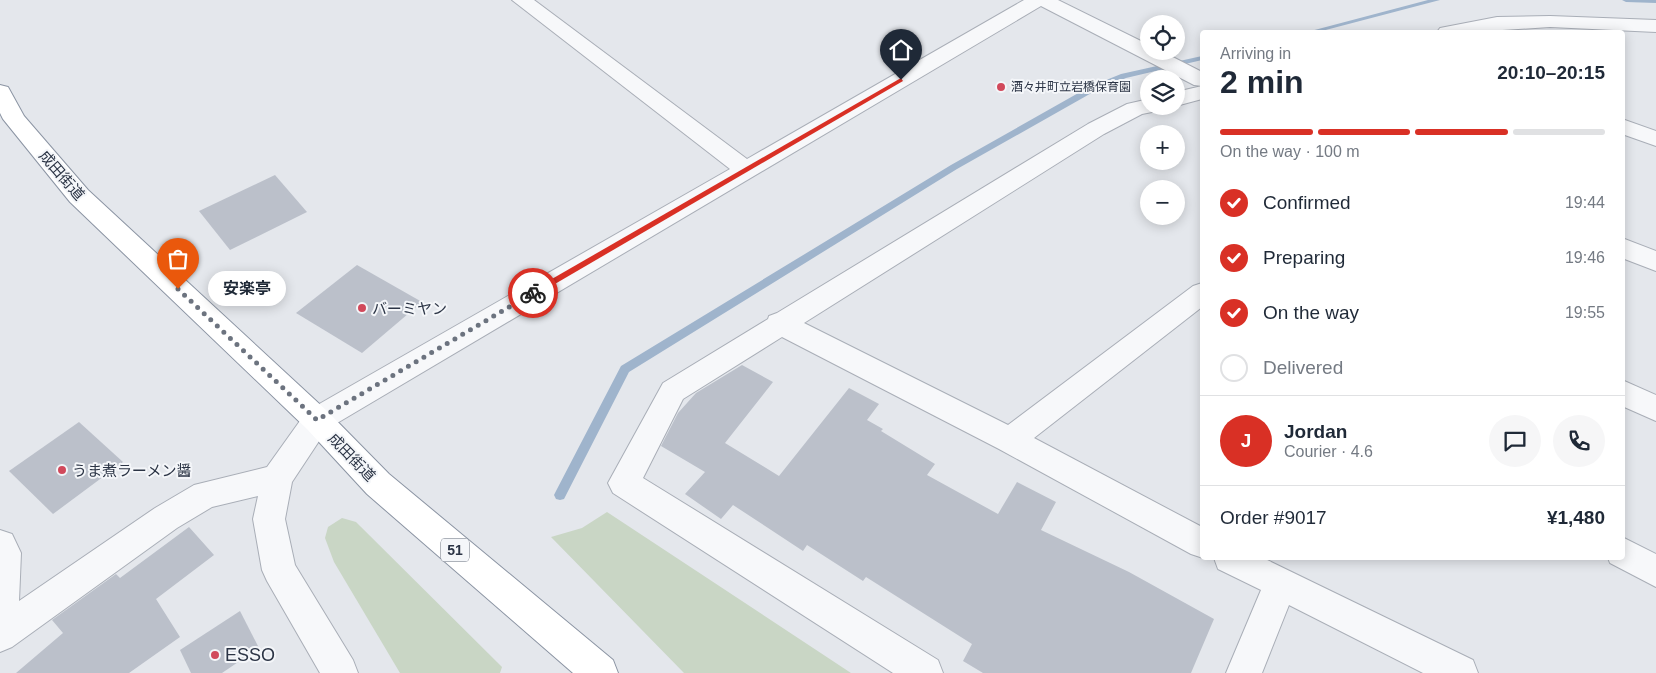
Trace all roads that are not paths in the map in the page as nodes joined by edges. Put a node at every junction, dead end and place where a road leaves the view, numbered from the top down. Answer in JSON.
{"nodes":[{"id":1,"x":522,"y":0,"type":"edge"},
{"id":2,"x":1038,"y":0,"type":"edge"},
{"id":3,"x":1043,"y":0,"type":"edge"},
{"id":4,"x":1623,"y":25,"type":"junction"},
{"id":5,"x":1656,"y":26,"type":"edge"},
{"id":6,"x":1454,"y":30,"type":"edge"},
{"id":7,"x":1656,"y":42,"type":"edge"},
{"id":8,"x":1200,"y":79,"type":"edge"},
{"id":9,"x":0,"y":92,"type":"edge"},
{"id":10,"x":1200,"y":93,"type":"edge"},
{"id":11,"x":1185,"y":97,"type":"edge"},
{"id":12,"x":1140,"y":108,"type":"edge"},
{"id":13,"x":1625,"y":127,"type":"edge"},
{"id":14,"x":1656,"y":139,"type":"edge"},
{"id":15,"x":747,"y":170,"type":"junction"},
{"id":16,"x":1625,"y":248,"type":"edge"},
{"id":17,"x":1656,"y":262,"type":"edge"},
{"id":18,"x":1198,"y":302,"type":"edge"},
{"id":19,"x":779,"y":323,"type":"junction"},
{"id":20,"x":1625,"y":394,"type":"edge"},
{"id":21,"x":1656,"y":409,"type":"edge"},
{"id":22,"x":317,"y":420,"type":"junction"},
{"id":23,"x":1010,"y":440,"type":"junction"},
{"id":24,"x":277,"y":478,"type":"junction"},
{"id":25,"x":1200,"y":542,"type":"edge"},
{"id":26,"x":0,"y":545,"type":"edge"},
{"id":27,"x":1625,"y":554,"type":"edge"},
{"id":28,"x":1234,"y":560,"type":"edge"},
{"id":29,"x":1656,"y":571,"type":"edge"},
{"id":30,"x":1280,"y":584,"type":"junction"},
{"id":31,"x":1,"y":634,"type":"edge"},
{"id":32,"x":340,"y":673,"type":"edge"},
{"id":33,"x":600,"y":673,"type":"edge"},
{"id":34,"x":925,"y":673,"type":"edge"},
{"id":35,"x":1244,"y":673,"type":"edge"},
{"id":36,"x":1460,"y":673,"type":"edge"}],
"edges":[{"from":1,"to":15,"type":"street"},
{"from":2,"to":15,"type":"street"},
{"from":3,"to":8,"type":"street"},
{"from":4,"to":5,"type":"street"},
{"from":4,"to":6,"type":"street"},
{"from":4,"to":7,"type":"street"},
{"from":9,"to":22,"type":"highway","name":"成田街道","number":"51"},
{"from":10,"to":11,"type":"street"},
{"from":12,"to":19,"type":"street"},
{"from":13,"to":14,"type":"street"},
{"from":15,"to":22,"type":"street"},
{"from":16,"to":17,"type":"street"},
{"from":18,"to":23,"type":"street"},
{"from":19,"to":23,"type":"street"},
{"from":19,"to":34,"type":"street"},
{"from":20,"to":21,"type":"street"},
{"from":22,"to":24,"type":"street"},
{"from":22,"to":33,"type":"highway","name":"成田街道","number":"51"},
{"from":23,"to":25,"type":"street"},
{"from":24,"to":31,"type":"street"},
{"from":24,"to":32,"type":"street"},
{"from":26,"to":31,"type":"street"},
{"from":27,"to":29,"type":"street"},
{"from":28,"to":30,"type":"street"},
{"from":30,"to":35,"type":"street"},
{"from":30,"to":36,"type":"street"}]}
